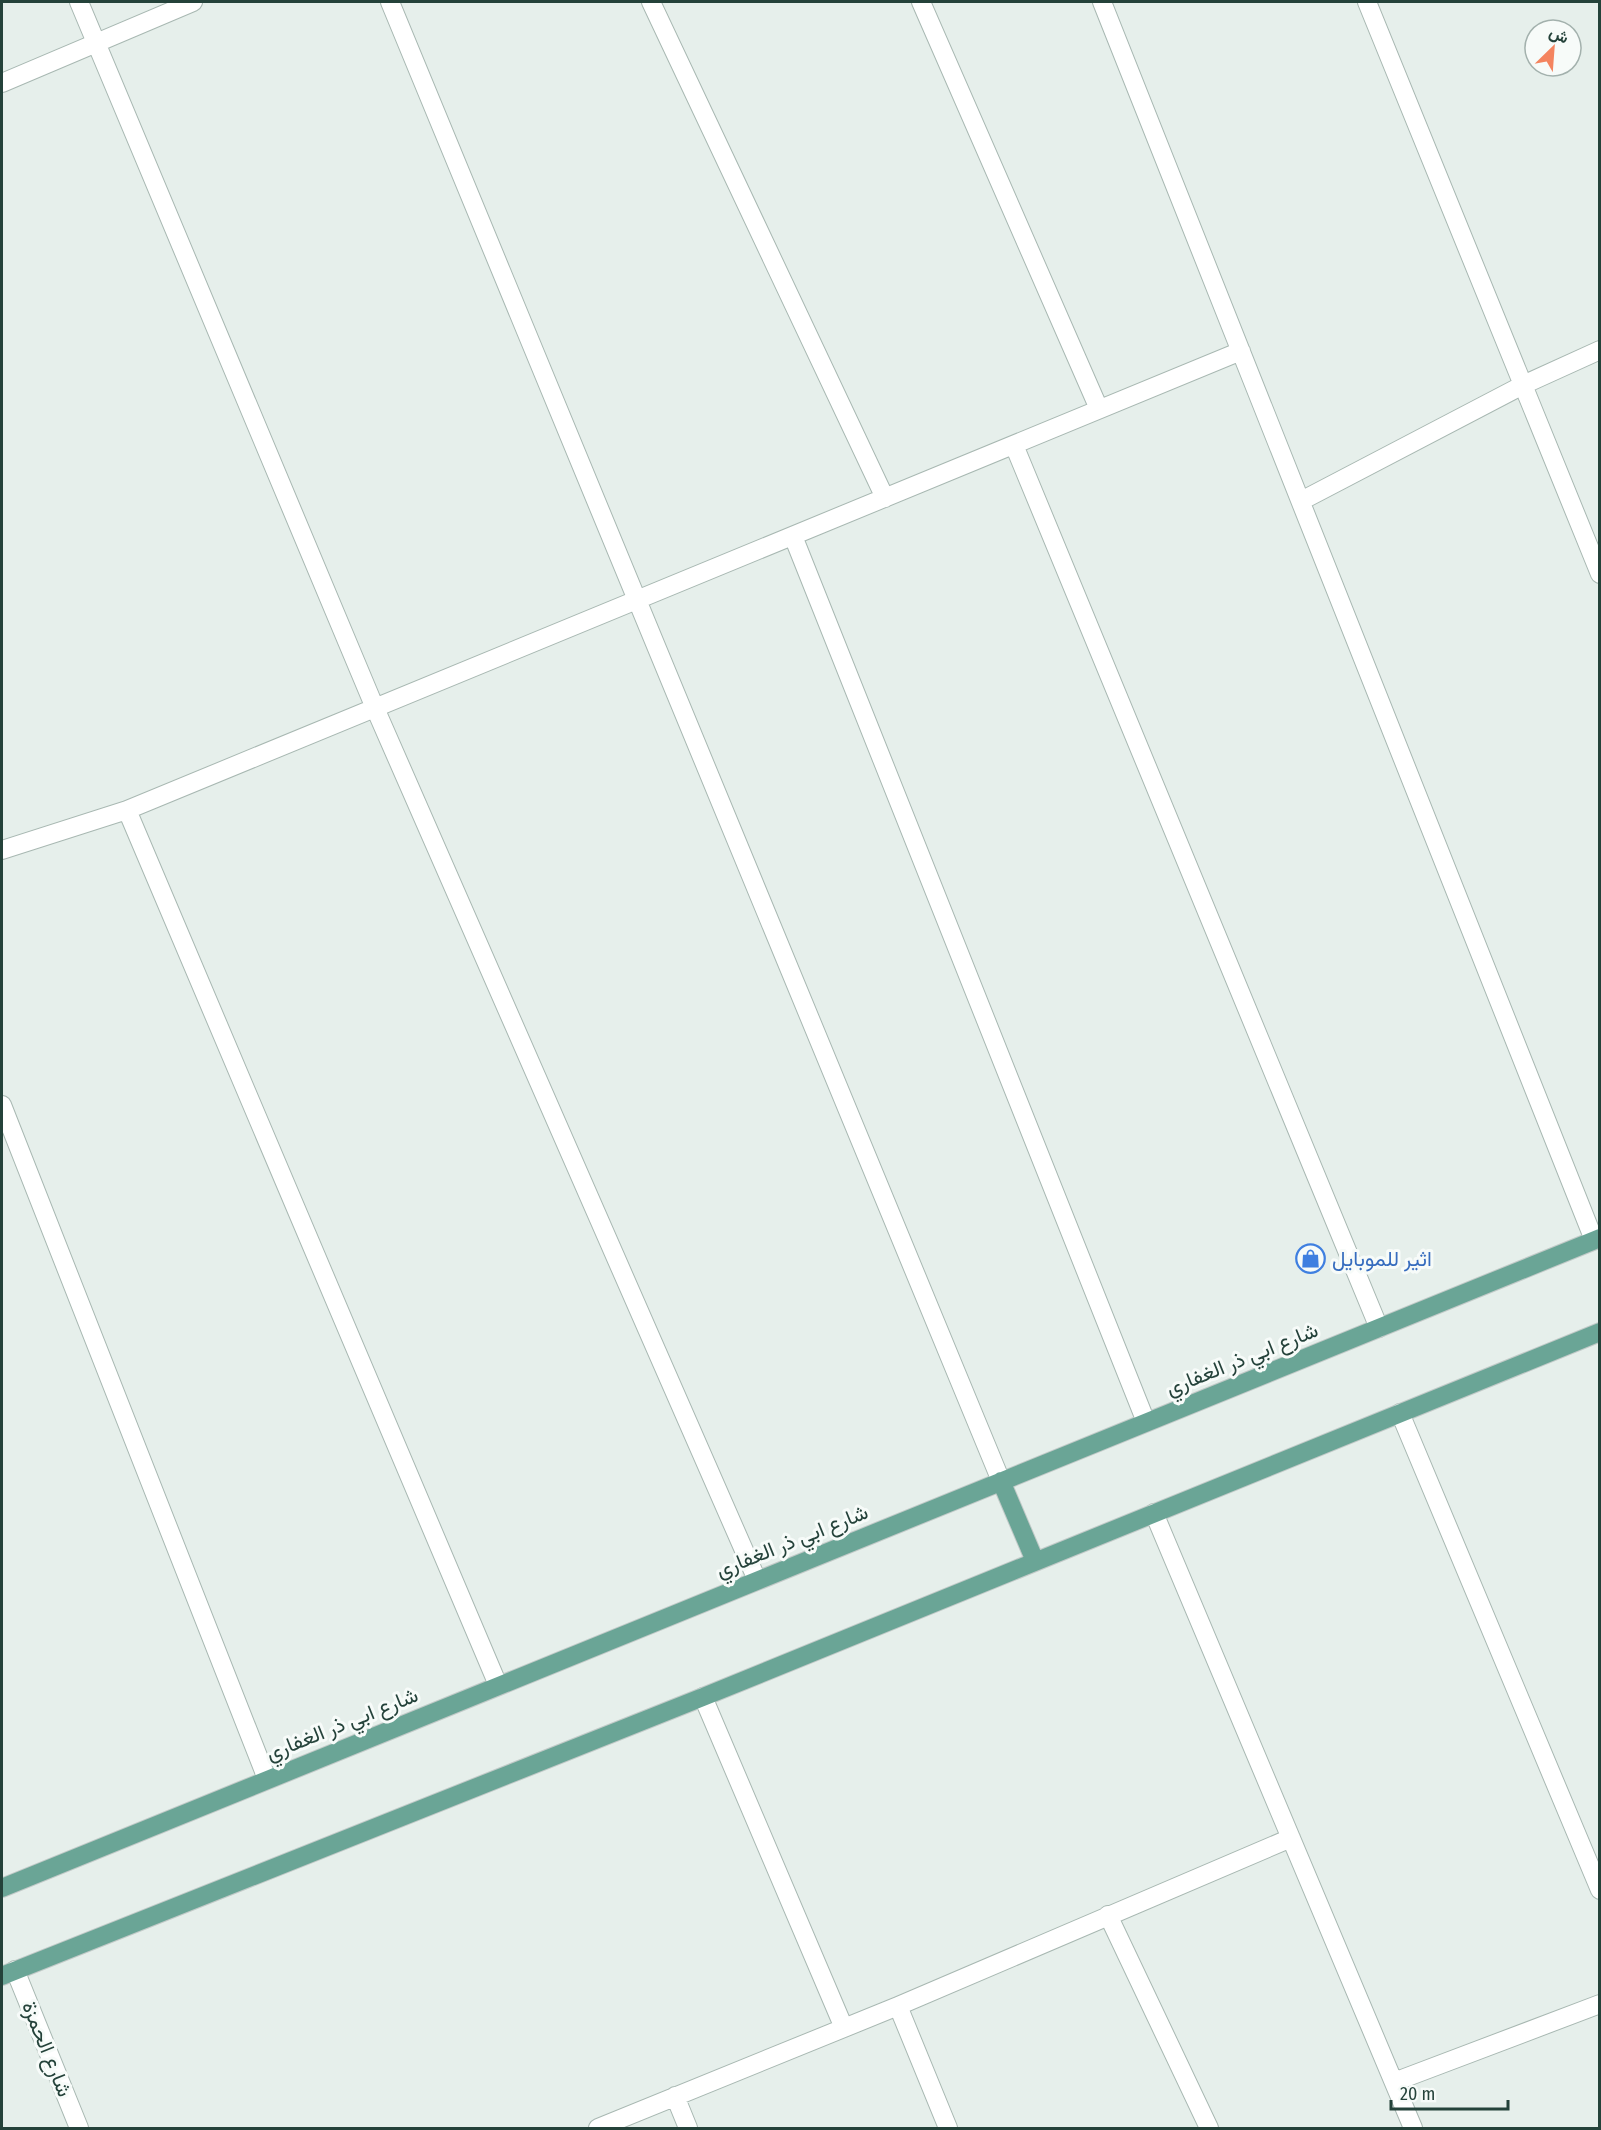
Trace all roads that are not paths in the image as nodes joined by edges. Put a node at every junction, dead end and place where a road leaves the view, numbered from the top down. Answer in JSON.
{"nodes":[{"id":1,"x":79,"y":2,"type":"edge"},
{"id":2,"x":193,"y":2,"type":"edge"},
{"id":3,"x":390,"y":2,"type":"edge"},
{"id":4,"x":651,"y":2,"type":"edge"},
{"id":5,"x":921,"y":2,"type":"edge"},
{"id":6,"x":1102,"y":2,"type":"edge"},
{"id":7,"x":1367,"y":2,"type":"edge"},
{"id":8,"x":96,"y":43,"type":"junction"},
{"id":9,"x":2,"y":83,"type":"edge"},
{"id":10,"x":1599,"y":350,"type":"edge"},
{"id":11,"x":1241,"y":351,"type":"junction"},
{"id":12,"x":1523,"y":385,"type":"junction"},
{"id":13,"x":1099,"y":409,"type":"junction"},
{"id":14,"x":1014,"y":444,"type":"junction"},
{"id":15,"x":885,"y":498,"type":"junction"},
{"id":16,"x":1301,"y":501,"type":"junction"},
{"id":17,"x":792,"y":536,"type":"junction"},
{"id":18,"x":1599,"y":574,"type":"edge"},
{"id":19,"x":637,"y":599,"type":"junction"},
{"id":20,"x":375,"y":708,"type":"junction"},
{"id":21,"x":127,"y":810,"type":"junction"},
{"id":22,"x":2,"y":850,"type":"edge"},
{"id":23,"x":2,"y":1105,"type":"edge"},
{"id":24,"x":1597,"y":1239,"type":"edge"},
{"id":25,"x":1379,"y":1328,"type":"junction"},
{"id":26,"x":1599,"y":1332,"type":"edge"},
{"id":27,"x":1400,"y":1413,"type":"junction"},
{"id":28,"x":1146,"y":1422,"type":"junction"},
{"id":29,"x":1002,"y":1480,"type":"junction"},
{"id":30,"x":1154,"y":1513,"type":"junction"},
{"id":31,"x":1035,"y":1561,"type":"junction"},
{"id":32,"x":757,"y":1580,"type":"junction"},
{"id":33,"x":498,"y":1685,"type":"junction"},
{"id":34,"x":703,"y":1697,"type":"junction"},
{"id":35,"x":267,"y":1779,"type":"junction"},
{"id":36,"x":1291,"y":1838,"type":"junction"},
{"id":37,"x":2,"y":1888,"type":"edge"},
{"id":38,"x":1599,"y":1890,"type":"edge"},
{"id":39,"x":1108,"y":1915,"type":"junction"},
{"id":40,"x":8,"y":1973,"type":"edge"},
{"id":41,"x":1599,"y":2004,"type":"edge"},
{"id":42,"x":898,"y":2006,"type":"junction"},
{"id":43,"x":844,"y":2028,"type":"junction"},
{"id":44,"x":1394,"y":2082,"type":"junction"},
{"id":45,"x":675,"y":2096,"type":"junction"},
{"id":46,"x":79,"y":2128,"type":"edge"},
{"id":47,"x":598,"y":2128,"type":"edge"},
{"id":48,"x":688,"y":2128,"type":"edge"},
{"id":49,"x":948,"y":2128,"type":"edge"},
{"id":50,"x":1209,"y":2128,"type":"edge"},
{"id":51,"x":1413,"y":2128,"type":"edge"}],
"edges":[{"from":1,"to":8,"type":"street"},
{"from":2,"to":8,"type":"street"},
{"from":3,"to":19,"type":"street"},
{"from":4,"to":15,"type":"street"},
{"from":5,"to":13,"type":"street"},
{"from":6,"to":11,"type":"street"},
{"from":7,"to":12,"type":"street"},
{"from":8,"to":9,"type":"street"},
{"from":8,"to":20,"type":"street"},
{"from":10,"to":12,"type":"street"},
{"from":11,"to":13,"type":"street"},
{"from":11,"to":16,"type":"street"},
{"from":12,"to":16,"type":"street"},
{"from":12,"to":18,"type":"street"},
{"from":13,"to":14,"type":"street"},
{"from":14,"to":15,"type":"street"},
{"from":14,"to":25,"type":"street"},
{"from":15,"to":17,"type":"street"},
{"from":16,"to":24,"type":"street"},
{"from":17,"to":19,"type":"street"},
{"from":17,"to":28,"type":"street"},
{"from":19,"to":20,"type":"street"},
{"from":19,"to":29,"type":"street"},
{"from":20,"to":21,"type":"street"},
{"from":20,"to":32,"type":"street"},
{"from":21,"to":22,"type":"street"},
{"from":21,"to":33,"type":"street"},
{"from":23,"to":35,"type":"street"},
{"from":24,"to":25,"type":"main road","name":"شارع ابي ذر الغفاري"},
{"from":25,"to":28,"type":"main road","name":"شارع ابي ذر الغفاري"},
{"from":26,"to":27,"type":"main road"},
{"from":27,"to":30,"type":"main road"},
{"from":27,"to":38,"type":"street"},
{"from":28,"to":29,"type":"main road","name":"شارع ابي ذر الغفاري"},
{"from":29,"to":31,"type":"main road"},
{"from":29,"to":32,"type":"main road","name":"شارع ابي ذر الغفاري"},
{"from":30,"to":31,"type":"main road"},
{"from":30,"to":36,"type":"street"},
{"from":31,"to":34,"type":"main road"},
{"from":32,"to":33,"type":"main road","name":"شارع ابي ذر الغفاري"},
{"from":33,"to":35,"type":"main road","name":"شارع ابي ذر الغفاري"},
{"from":34,"to":40,"type":"main road"},
{"from":34,"to":43,"type":"street"},
{"from":35,"to":37,"type":"main road","name":"شارع ابي ذر الغفاري"},
{"from":36,"to":39,"type":"street"},
{"from":36,"to":44,"type":"street"},
{"from":39,"to":42,"type":"street"},
{"from":39,"to":50,"type":"street"},
{"from":40,"to":46,"type":"street","name":"شارع الحمزة"},
{"from":41,"to":44,"type":"street"},
{"from":42,"to":43,"type":"street"},
{"from":42,"to":49,"type":"street"},
{"from":43,"to":45,"type":"street"},
{"from":44,"to":51,"type":"street"},
{"from":45,"to":47,"type":"street"},
{"from":45,"to":48,"type":"street"}]}
